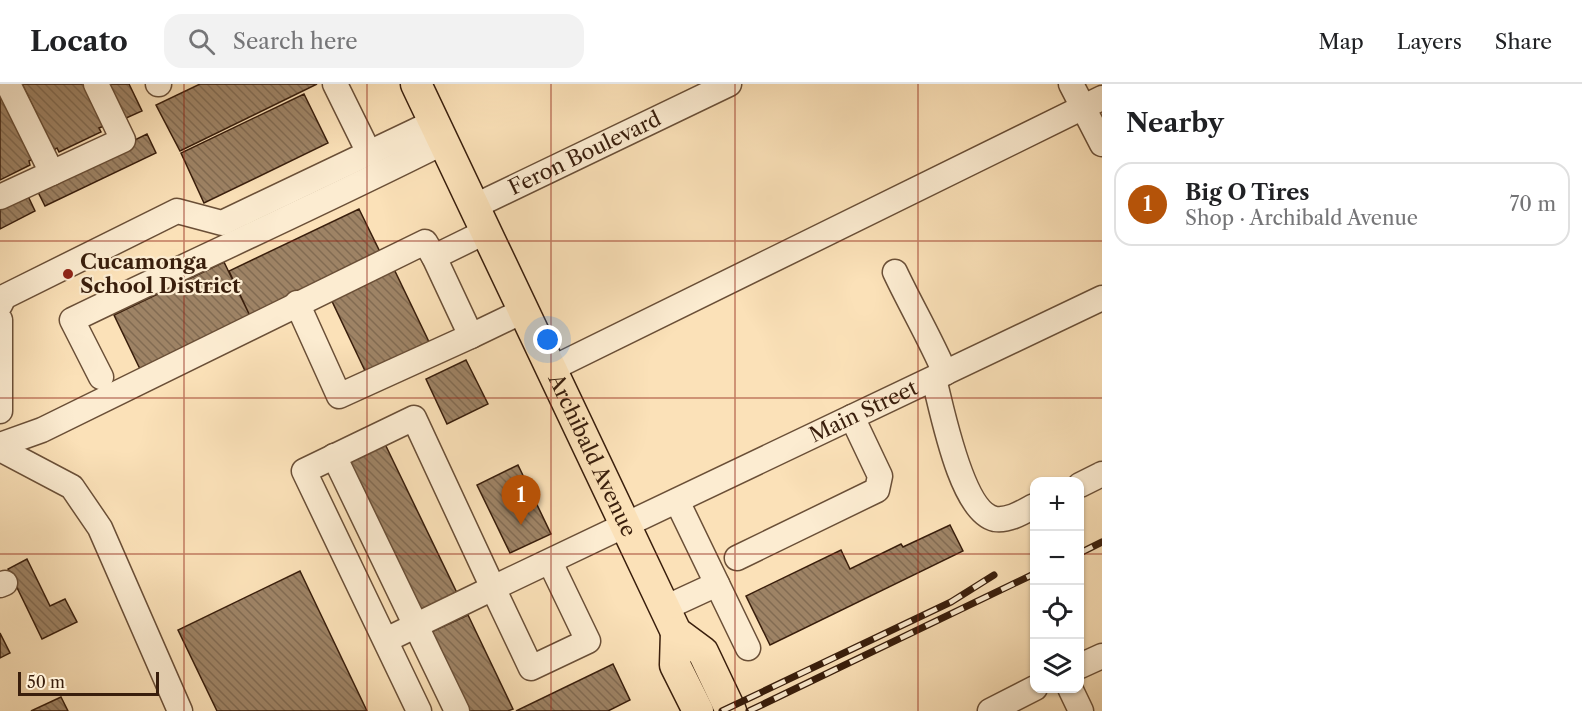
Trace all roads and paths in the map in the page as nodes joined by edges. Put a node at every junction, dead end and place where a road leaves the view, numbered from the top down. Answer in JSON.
{"nodes":[{"id":1,"x":8,"y":84,"type":"edge"},
{"id":2,"x":96,"y":84,"type":"edge"},
{"id":3,"x":335,"y":84,"type":"edge"},
{"id":4,"x":416,"y":84,"type":"edge"},
{"id":5,"x":729,"y":84,"type":"edge"},
{"id":6,"x":1071,"y":84,"type":"edge"},
{"id":7,"x":1092,"y":102,"type":"edge"},
{"id":8,"x":439,"y":132,"type":"junction"},
{"id":9,"x":1102,"y":144,"type":"edge"},
{"id":10,"x":369,"y":153,"type":"junction"},
{"id":11,"x":52,"y":173,"type":"junction"},
{"id":12,"x":0,"y":197,"type":"edge"},
{"id":13,"x":479,"y":219,"type":"junction"},
{"id":14,"x":434,"y":257,"type":"junction"},
{"id":15,"x":895,"y":272,"type":"dead end"},
{"id":16,"x":1102,"y":298,"type":"edge"},
{"id":17,"x":297,"y":303,"type":"junction"},
{"id":18,"x":0,"y":305,"type":"edge"},
{"id":19,"x":524,"y":311,"type":"junction"},
{"id":20,"x":0,"y":320,"type":"edge"},
{"id":21,"x":471,"y":336,"type":"junction"},
{"id":22,"x":551,"y":369,"type":"junction"},
{"id":23,"x":939,"y":376,"type":"junction"},
{"id":24,"x":100,"y":377,"type":"dead end"},
{"id":25,"x":0,"y":411,"type":"edge"},
{"id":26,"x":852,"y":417,"type":"junction"},
{"id":27,"x":0,"y":447,"type":"edge"},
{"id":28,"x":334,"y":456,"type":"junction"},
{"id":29,"x":1102,"y":474,"type":"edge"},
{"id":30,"x":1084,"y":483,"type":"edge"},
{"id":31,"x":677,"y":501,"type":"junction"},
{"id":32,"x":1030,"y":508,"type":"edge"},
{"id":33,"x":626,"y":527,"type":"junction"},
{"id":34,"x":737,"y":558,"type":"dead end"},
{"id":35,"x":550,"y":562,"type":"junction"},
{"id":36,"x":717,"y":584,"type":"junction"},
{"id":37,"x":493,"y":588,"type":"junction"},
{"id":38,"x":671,"y":620,"type":"junction"},
{"id":39,"x":416,"y":625,"type":"junction"},
{"id":40,"x":386,"y":640,"type":"junction"},
{"id":41,"x":748,"y":648,"type":"dead end"},
{"id":42,"x":1102,"y":656,"type":"edge"},
{"id":43,"x":1084,"y":664,"type":"edge"},
{"id":44,"x":1030,"y":691,"type":"edge"},
{"id":45,"x":1072,"y":693,"type":"edge"},
{"id":46,"x":180,"y":711,"type":"edge"},
{"id":47,"x":419,"y":711,"type":"edge"},
{"id":48,"x":457,"y":711,"type":"edge"},
{"id":49,"x":698,"y":711,"type":"edge"},
{"id":50,"x":731,"y":711,"type":"edge"},
{"id":51,"x":990,"y":711,"type":"edge"},
{"id":52,"x":1081,"y":711,"type":"edge"}],
"edges":[{"from":1,"to":11,"type":"street"},
{"from":2,"to":11,"type":"street"},
{"from":3,"to":10,"type":"street"},
{"from":4,"to":8,"type":"main road","name":"Archibald Avenue"},
{"from":5,"to":13,"type":"street","name":"Feron Boulevard"},
{"from":6,"to":7,"type":"street"},
{"from":7,"to":9,"type":"street"},
{"from":7,"to":22,"type":"street"},
{"from":8,"to":10,"type":"street"},
{"from":8,"to":13,"type":"main road","name":"Archibald Avenue"},
{"from":8,"to":24,"type":"street"},
{"from":10,"to":18,"type":"street"},
{"from":11,"to":12,"type":"street"},
{"from":13,"to":14,"type":"street","name":"Feron Boulevard"},
{"from":13,"to":19,"type":"main road","name":"Archibald Avenue"},
{"from":14,"to":17,"type":"street"},
{"from":14,"to":21,"type":"street"},
{"from":15,"to":23,"type":"street"},
{"from":16,"to":23,"type":"street","name":"Main Street"},
{"from":17,"to":21,"type":"street"},
{"from":17,"to":27,"type":"street"},
{"from":19,"to":21,"type":"street"},
{"from":19,"to":22,"type":"main road","name":"Archibald Avenue"},
{"from":20,"to":25,"type":"street"},
{"from":22,"to":33,"type":"main road","name":"Archibald Avenue"},
{"from":23,"to":26,"type":"street","name":"Main Street"},
{"from":23,"to":32,"type":"street"},
{"from":26,"to":31,"type":"street","name":"Main Street"},
{"from":26,"to":34,"type":"street"},
{"from":27,"to":46,"type":"street"},
{"from":28,"to":37,"type":"street"},
{"from":28,"to":39,"type":"street"},
{"from":28,"to":40,"type":"street"},
{"from":29,"to":30,"type":"street"},
{"from":31,"to":33,"type":"street","name":"Main Street"},
{"from":31,"to":36,"type":"street"},
{"from":33,"to":35,"type":"street","name":"Main Street"},
{"from":33,"to":38,"type":"main road","name":"Archibald Avenue"},
{"from":35,"to":37,"type":"street","name":"Main Street"},
{"from":35,"to":37,"type":"street"},
{"from":36,"to":38,"type":"street"},
{"from":36,"to":41,"type":"street"},
{"from":37,"to":39,"type":"street","name":"Main Street"},
{"from":38,"to":49,"type":"main road","name":"Archibald Avenue"},
{"from":38,"to":50,"type":"main road","name":"Archibald Avenue"},
{"from":39,"to":40,"type":"street","name":"Main Street"},
{"from":39,"to":48,"type":"street"},
{"from":40,"to":47,"type":"street"},
{"from":42,"to":43,"type":"street"},
{"from":44,"to":51,"type":"street"},
{"from":45,"to":52,"type":"street"}]}
